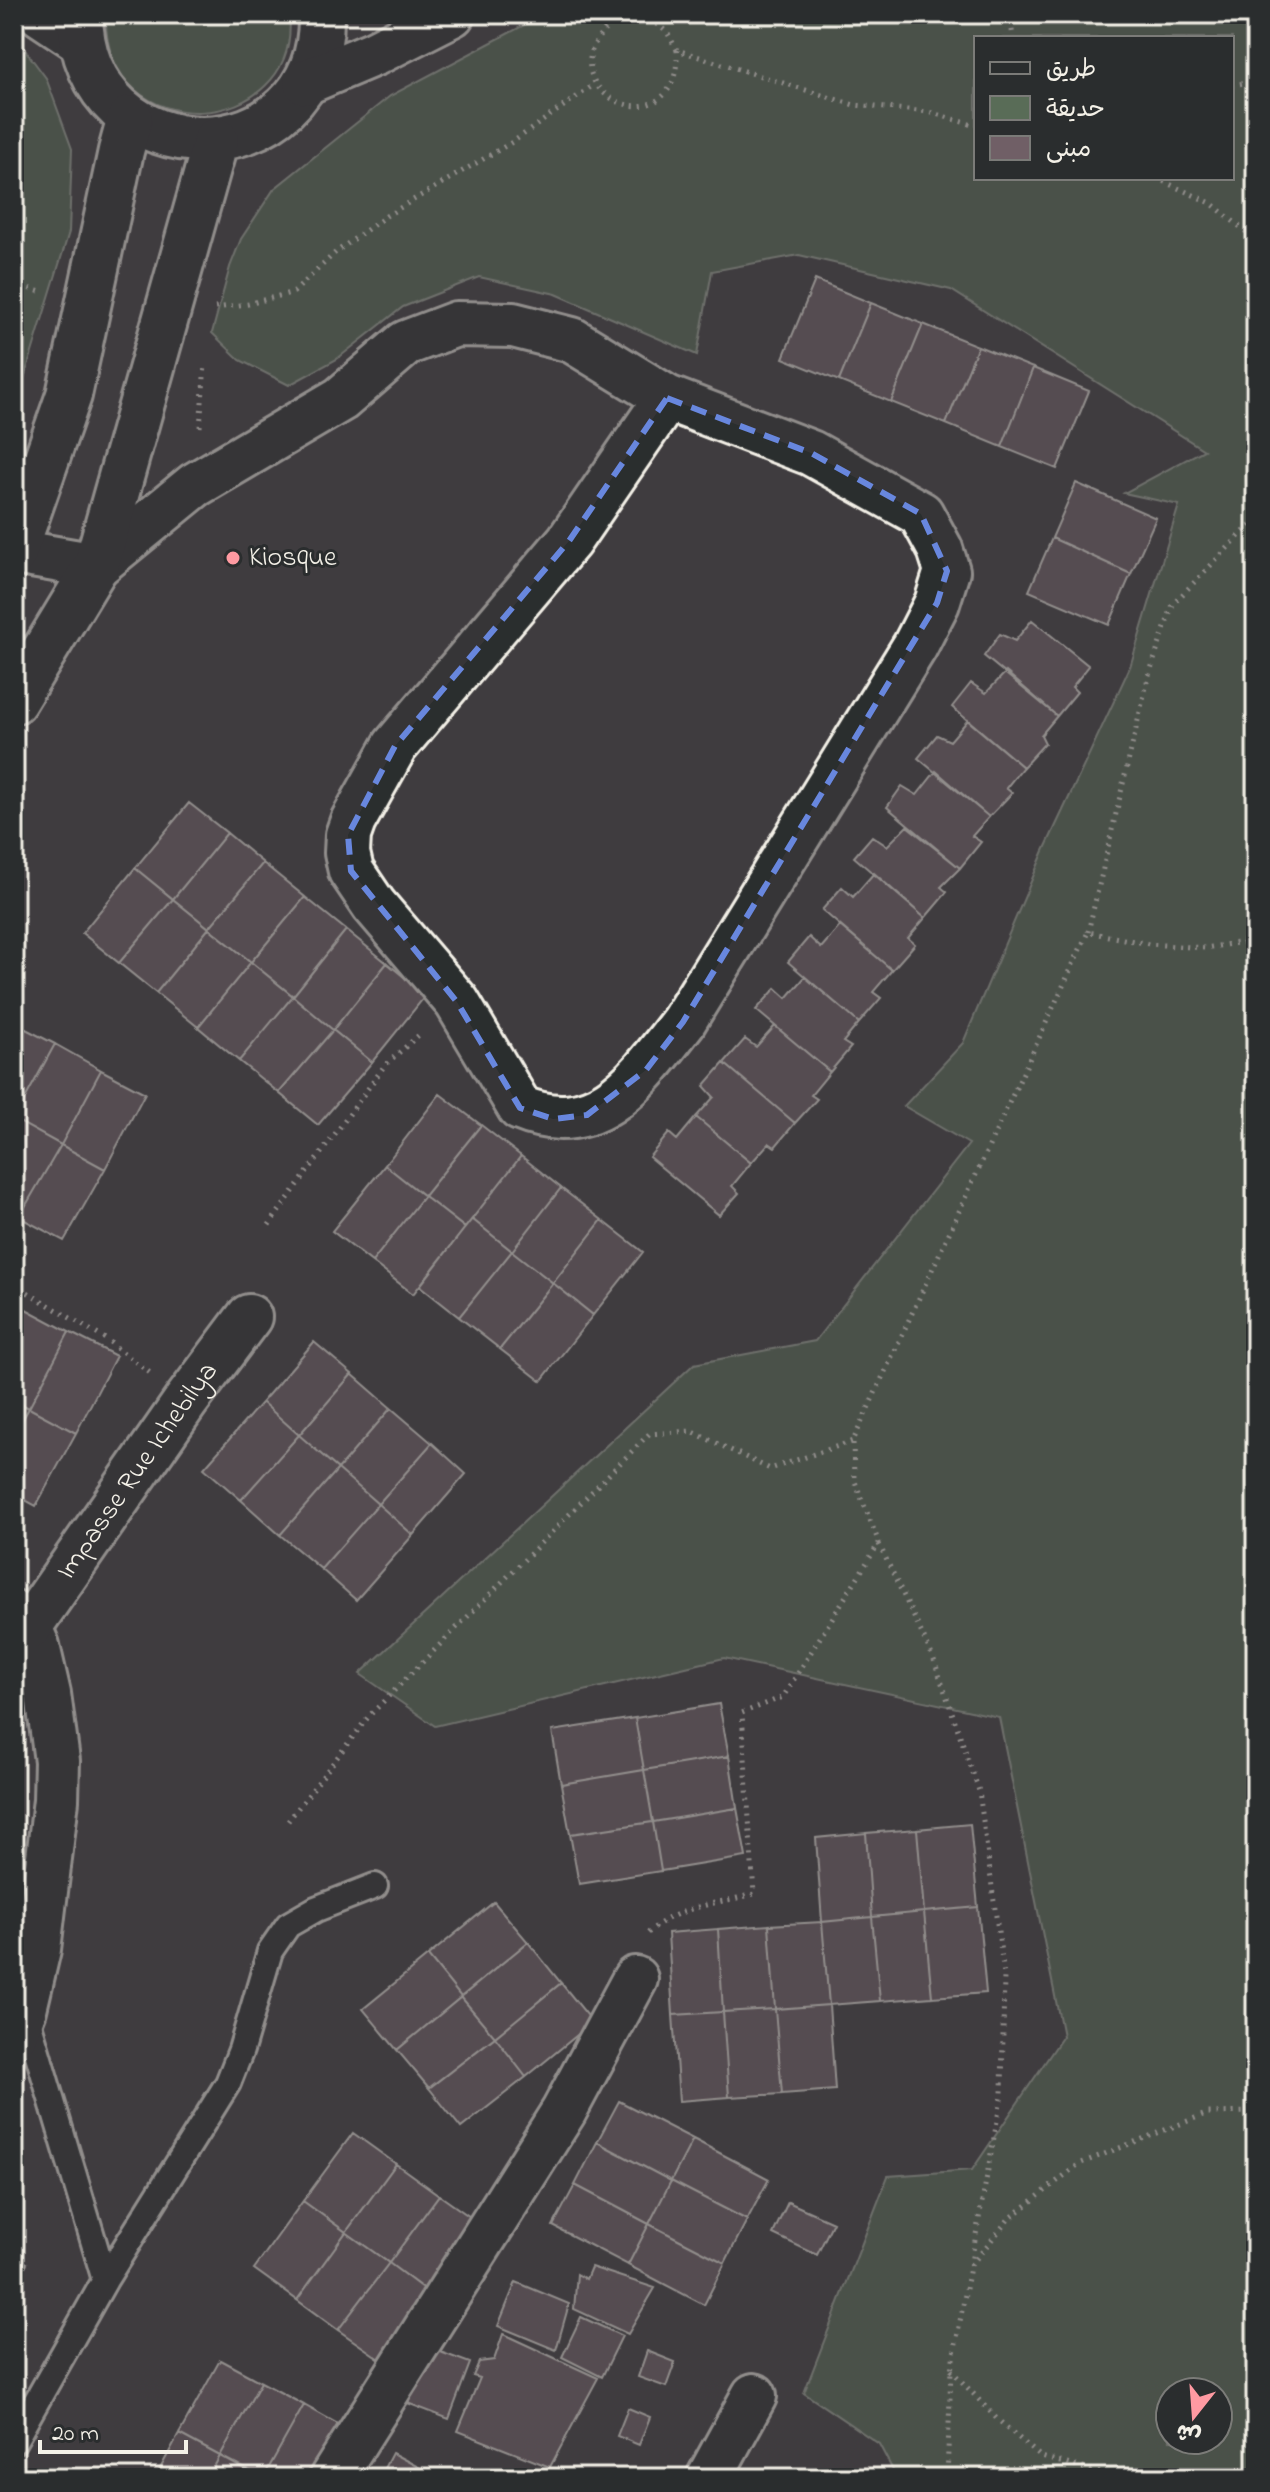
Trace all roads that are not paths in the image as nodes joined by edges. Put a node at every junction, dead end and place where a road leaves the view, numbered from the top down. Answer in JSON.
{"nodes":[{"id":1,"x":41,"y":14,"type":"edge"},
{"id":2,"x":321,"y":14,"type":"edge"},
{"id":3,"x":452,"y":14,"type":"edge"},
{"id":4,"x":80,"y":27,"type":"edge"},
{"id":5,"x":306,"y":82,"type":"junction"},
{"id":6,"x":130,"y":118,"type":"junction"},
{"id":7,"x":216,"y":140,"type":"junction"},
{"id":8,"x":667,"y":398,"type":"junction"},
{"id":9,"x":14,"y":553,"type":"edge"},
{"id":10,"x":96,"y":566,"type":"junction"},
{"id":11,"x":14,"y":701,"type":"edge"},
{"id":12,"x":249,"y":1317,"type":"dead end"},
{"id":13,"x":22,"y":1620,"type":"edge"},
{"id":14,"x":375,"y":1886,"type":"dead end"},
{"id":15,"x":635,"y":1979,"type":"road end"},
{"id":16,"x":19,"y":2022,"type":"edge"},
{"id":17,"x":105,"y":2280,"type":"junction"},
{"id":18,"x":754,"y":2396,"type":"dead end"},
{"id":19,"x":14,"y":2441,"type":"edge"},
{"id":20,"x":332,"y":2478,"type":"edge"},
{"id":21,"x":709,"y":2478,"type":"edge"}],
"edges":[{"from":1,"to":4,"type":"street"},
{"from":2,"to":5,"type":"street"},
{"from":3,"to":5,"type":"street"},
{"from":4,"to":6,"type":"street"},
{"from":5,"to":7,"type":"street"},
{"from":6,"to":7,"type":"street"},
{"from":6,"to":9,"type":"street"},
{"from":7,"to":10,"type":"street"},
{"from":8,"to":8,"type":"street"},
{"from":8,"to":10,"type":"street"},
{"from":9,"to":10,"type":"street"},
{"from":10,"to":11,"type":"street"},
{"from":12,"to":13,"type":"street","name":"Impasse Rue Ichebilya"},
{"from":13,"to":16,"type":"street"},
{"from":14,"to":17,"type":"lane"},
{"from":15,"to":20,"type":"street"},
{"from":16,"to":17,"type":"lane"},
{"from":17,"to":19,"type":"lane"},
{"from":18,"to":21,"type":"street"}]}
